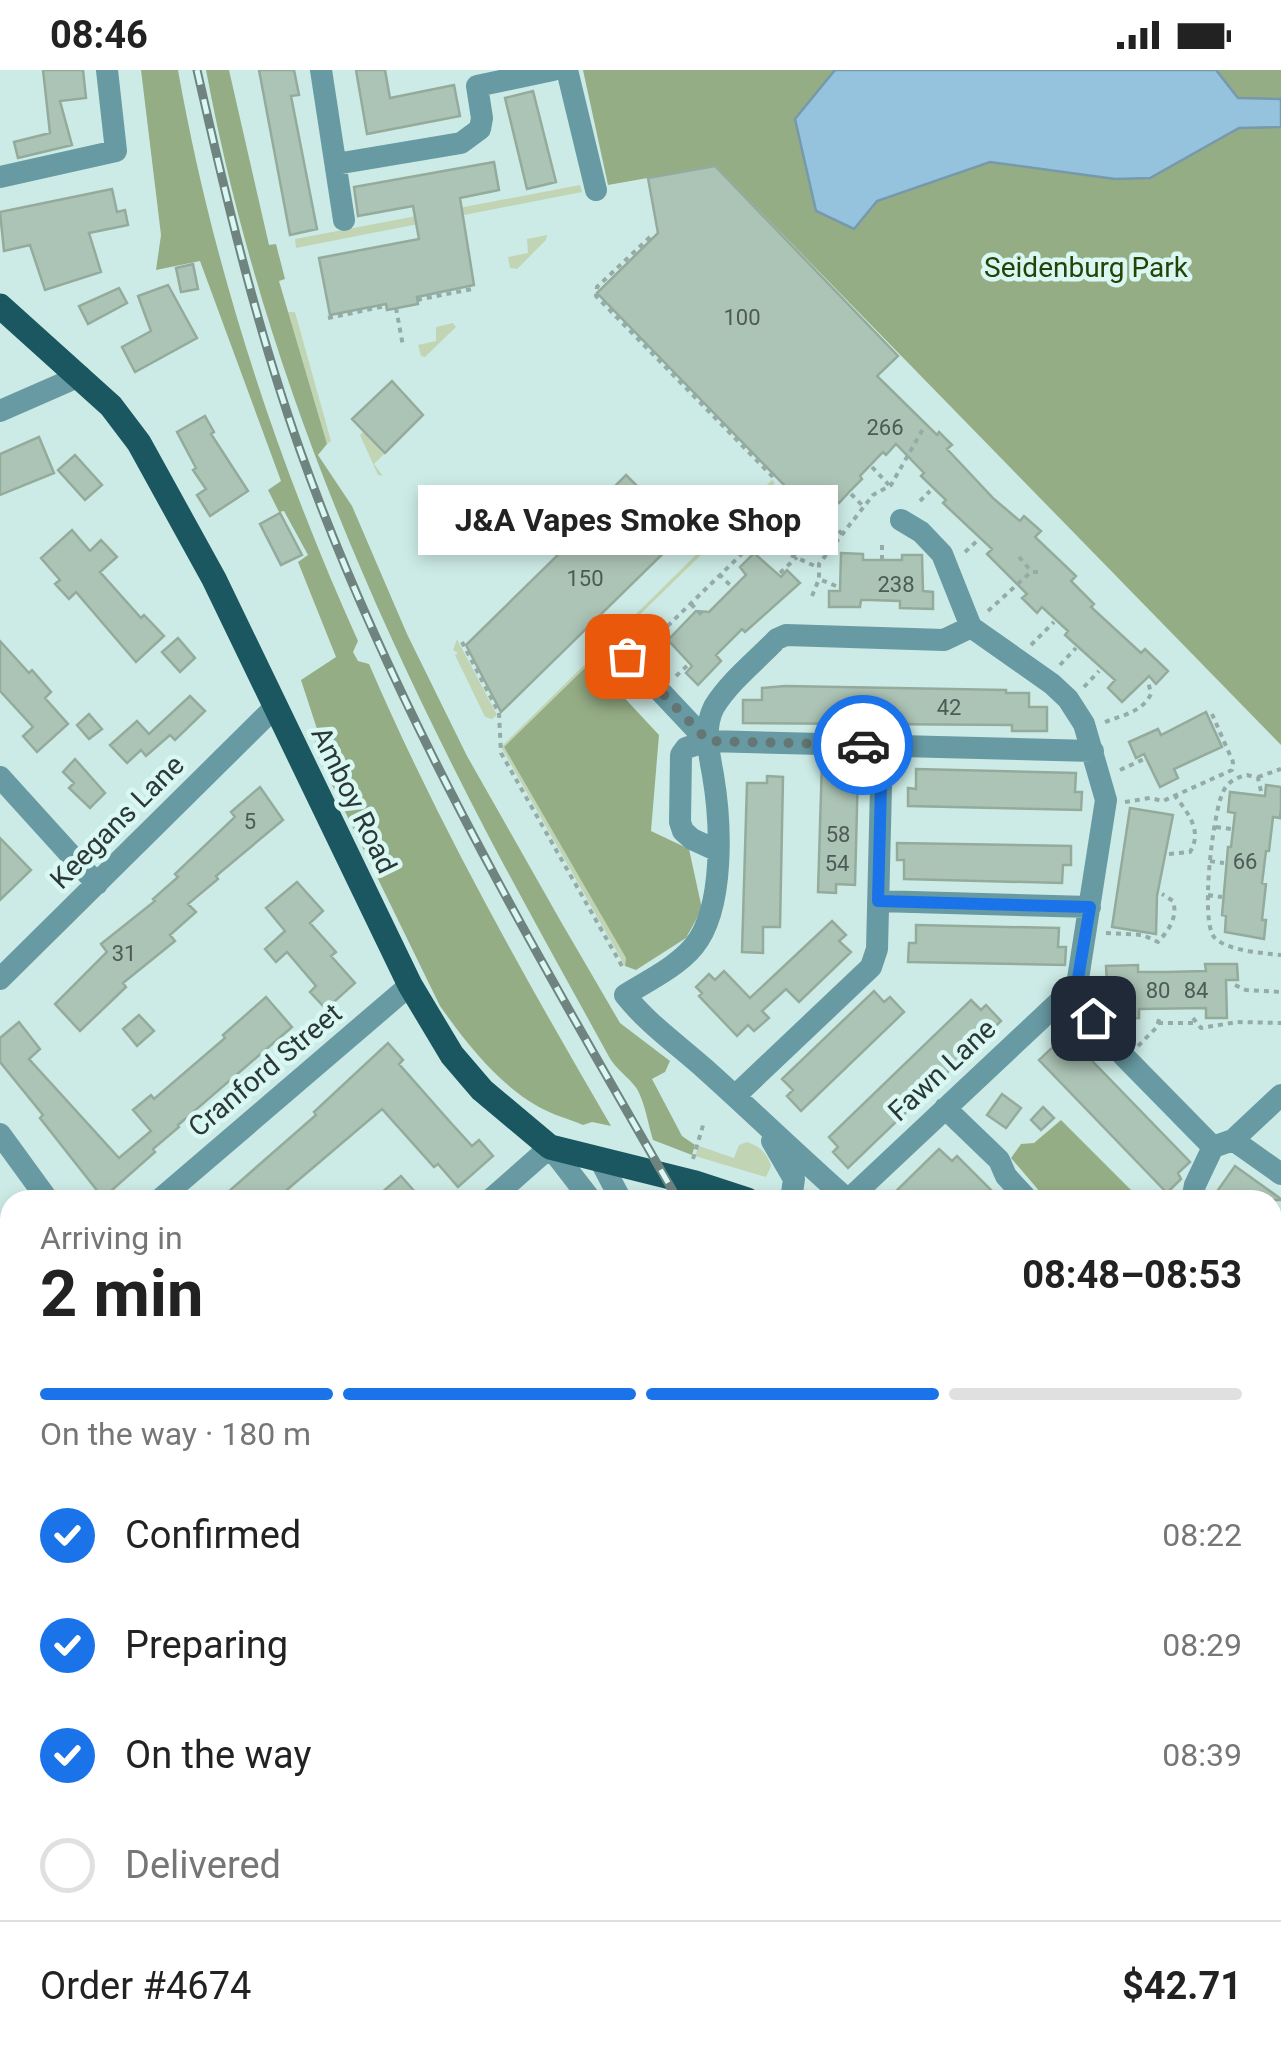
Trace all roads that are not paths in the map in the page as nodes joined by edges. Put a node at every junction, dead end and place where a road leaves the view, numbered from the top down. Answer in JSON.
{"nodes":[{"id":1,"x":107,"y":70,"type":"edge"},
{"id":2,"x":321,"y":70,"type":"edge"},
{"id":3,"x":553,"y":70,"type":"edge"},
{"id":4,"x":567,"y":70,"type":"edge"},
{"id":5,"x":336,"y":164,"type":"junction"},
{"id":6,"x":0,"y":177,"type":"edge"},
{"id":7,"x":596,"y":190,"type":"dead end"},
{"id":8,"x":344,"y":220,"type":"dead end"},
{"id":9,"x":0,"y":306,"type":"edge"},
{"id":10,"x":80,"y":376,"type":"junction"},
{"id":11,"x":0,"y":411,"type":"edge"},
{"id":12,"x":901,"y":520,"type":"dead end"},
{"id":13,"x":971,"y":627,"type":"junction"},
{"id":14,"x":636,"y":652,"type":"road end"},
{"id":15,"x":275,"y":707,"type":"junction"},
{"id":16,"x":708,"y":741,"type":"junction"},
{"id":17,"x":882,"y":746,"type":"junction"},
{"id":18,"x":1094,"y":751,"type":"junction"},
{"id":19,"x":0,"y":777,"type":"edge"},
{"id":20,"x":718,"y":851,"type":"junction"},
{"id":21,"x":97,"y":884,"type":"junction"},
{"id":22,"x":878,"y":901,"type":"junction"},
{"id":23,"x":1090,"y":907,"type":"junction"},
{"id":24,"x":0,"y":980,"type":"edge"},
{"id":25,"x":1077,"y":984,"type":"junction"},
{"id":26,"x":410,"y":985,"type":"junction"},
{"id":27,"x":1281,"y":1095,"type":"edge"},
{"id":28,"x":734,"y":1096,"type":"junction"},
{"id":29,"x":945,"y":1108,"type":"junction"},
{"id":30,"x":762,"y":1125,"type":"junction"},
{"id":31,"x":0,"y":1134,"type":"edge"},
{"id":32,"x":1223,"y":1144,"type":"junction"},
{"id":33,"x":550,"y":1147,"type":"junction"},
{"id":34,"x":600,"y":1160,"type":"junction"},
{"id":35,"x":1281,"y":1174,"type":"edge"},
{"id":36,"x":41,"y":1190,"type":"edge"},
{"id":37,"x":170,"y":1190,"type":"edge"},
{"id":38,"x":501,"y":1190,"type":"edge"},
{"id":39,"x":583,"y":1190,"type":"edge"},
{"id":40,"x":616,"y":1190,"type":"edge"},
{"id":41,"x":716,"y":1190,"type":"edge"},
{"id":42,"x":794,"y":1190,"type":"edge"},
{"id":43,"x":837,"y":1190,"type":"edge"},
{"id":44,"x":859,"y":1190,"type":"edge"},
{"id":45,"x":1019,"y":1190,"type":"edge"},
{"id":46,"x":1194,"y":1190,"type":"edge"}],
"edges":[{"from":1,"to":6,"type":"street"},
{"from":2,"to":5,"type":"street"},
{"from":3,"to":5,"type":"street"},
{"from":4,"to":7,"type":"street"},
{"from":5,"to":8,"type":"street"},
{"from":9,"to":10,"type":"main road","name":"Amboy Road"},
{"from":10,"to":11,"type":"street"},
{"from":10,"to":15,"type":"main road","name":"Amboy Road"},
{"from":12,"to":13,"type":"street"},
{"from":13,"to":16,"type":"street"},
{"from":13,"to":18,"type":"street"},
{"from":14,"to":16,"type":"street"},
{"from":15,"to":21,"type":"street","name":"Keegans Lane"},
{"from":15,"to":26,"type":"main road","name":"Amboy Road"},
{"from":16,"to":17,"type":"street"},
{"from":16,"to":20,"type":"street"},
{"from":16,"to":20,"type":"street"},
{"from":17,"to":18,"type":"street"},
{"from":17,"to":22,"type":"street"},
{"from":18,"to":23,"type":"street"},
{"from":19,"to":21,"type":"street"},
{"from":20,"to":28,"type":"street"},
{"from":21,"to":24,"type":"street","name":"Keegans Lane"},
{"from":22,"to":23,"type":"street"},
{"from":22,"to":28,"type":"street"},
{"from":23,"to":25,"type":"street"},
{"from":25,"to":29,"type":"street","name":"Fawn Lane"},
{"from":25,"to":32,"type":"street"},
{"from":26,"to":33,"type":"main road","name":"Amboy Road"},
{"from":26,"to":37,"type":"street","name":"Cranford Street"},
{"from":27,"to":32,"type":"street"},
{"from":28,"to":30,"type":"street"},
{"from":29,"to":44,"type":"street","name":"Fawn Lane"},
{"from":29,"to":45,"type":"street"},
{"from":30,"to":42,"type":"street"},
{"from":30,"to":43,"type":"street"},
{"from":31,"to":36,"type":"street"},
{"from":32,"to":35,"type":"street"},
{"from":32,"to":46,"type":"street"},
{"from":33,"to":34,"type":"main road","name":"Amboy Road"},
{"from":33,"to":38,"type":"street"},
{"from":33,"to":39,"type":"street"},
{"from":34,"to":40,"type":"street"},
{"from":34,"to":41,"type":"main road","name":"Amboy Road"}]}
